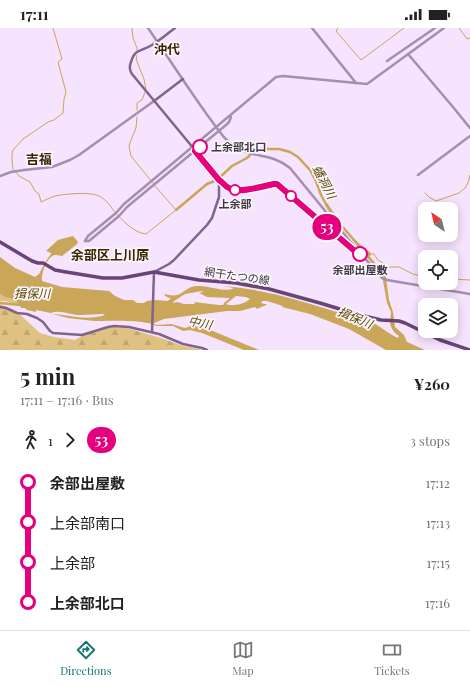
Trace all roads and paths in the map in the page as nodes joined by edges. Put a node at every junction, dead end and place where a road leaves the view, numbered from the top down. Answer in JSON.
{"nodes":[{"id":1,"x":148,"y":28,"type":"edge"},
{"id":2,"x":175,"y":28,"type":"edge"},
{"id":3,"x":312,"y":28,"type":"edge"},
{"id":4,"x":434,"y":28,"type":"edge"},
{"id":5,"x":444,"y":28,"type":"edge"},
{"id":6,"x":157,"y":42,"type":"junction"},
{"id":7,"x":408,"y":54,"type":"junction"},
{"id":8,"x":387,"y":61,"type":"dead end"},
{"id":9,"x":183,"y":79,"type":"junction"},
{"id":10,"x":356,"y":83,"type":"junction"},
{"id":11,"x":154,"y":101,"type":"junction"},
{"id":12,"x":470,"y":128,"type":"edge"},
{"id":13,"x":218,"y":129,"type":"junction"},
{"id":14,"x":470,"y":136,"type":"edge"},
{"id":15,"x":193,"y":148,"type":"junction"},
{"id":16,"x":195,"y":151,"type":"junction"},
{"id":17,"x":418,"y":175,"type":"dead end"},
{"id":18,"x":0,"y":176,"type":"edge"},
{"id":19,"x":0,"y":242,"type":"edge"},
{"id":20,"x":153,"y":273,"type":"junction"},
{"id":21,"x":470,"y":294,"type":"edge"},
{"id":22,"x":0,"y":307,"type":"edge"},
{"id":23,"x":152,"y":332,"type":"junction"},
{"id":24,"x":207,"y":350,"type":"edge"},
{"id":25,"x":470,"y":350,"type":"edge"}],
"edges":[{"from":1,"to":6,"type":"street"},
{"from":2,"to":6,"type":"main road"},
{"from":3,"to":10,"type":"street"},
{"from":4,"to":8,"type":"street"},
{"from":5,"to":7,"type":"street"},
{"from":6,"to":9,"type":"street"},
{"from":6,"to":11,"type":"main road"},
{"from":7,"to":10,"type":"street"},
{"from":7,"to":12,"type":"street"},
{"from":9,"to":11,"type":"main road"},
{"from":9,"to":13,"type":"street"},
{"from":10,"to":13,"type":"street"},
{"from":11,"to":15,"type":"main road"},
{"from":11,"to":18,"type":"street"},
{"from":13,"to":15,"type":"street"},
{"from":13,"to":16,"type":"street"},
{"from":13,"to":21,"type":"street"},
{"from":14,"to":17,"type":"street"},
{"from":15,"to":16,"type":"main road"},
{"from":15,"to":16,"type":"street"},
{"from":16,"to":20,"type":"main road"},
{"from":19,"to":20,"type":"main road","name":"網干たつの線"},
{"from":20,"to":23,"type":"main road"},
{"from":20,"to":25,"type":"main road","name":"網干たつの線"},
{"from":22,"to":23,"type":"main road"},
{"from":23,"to":24,"type":"main road"}]}
